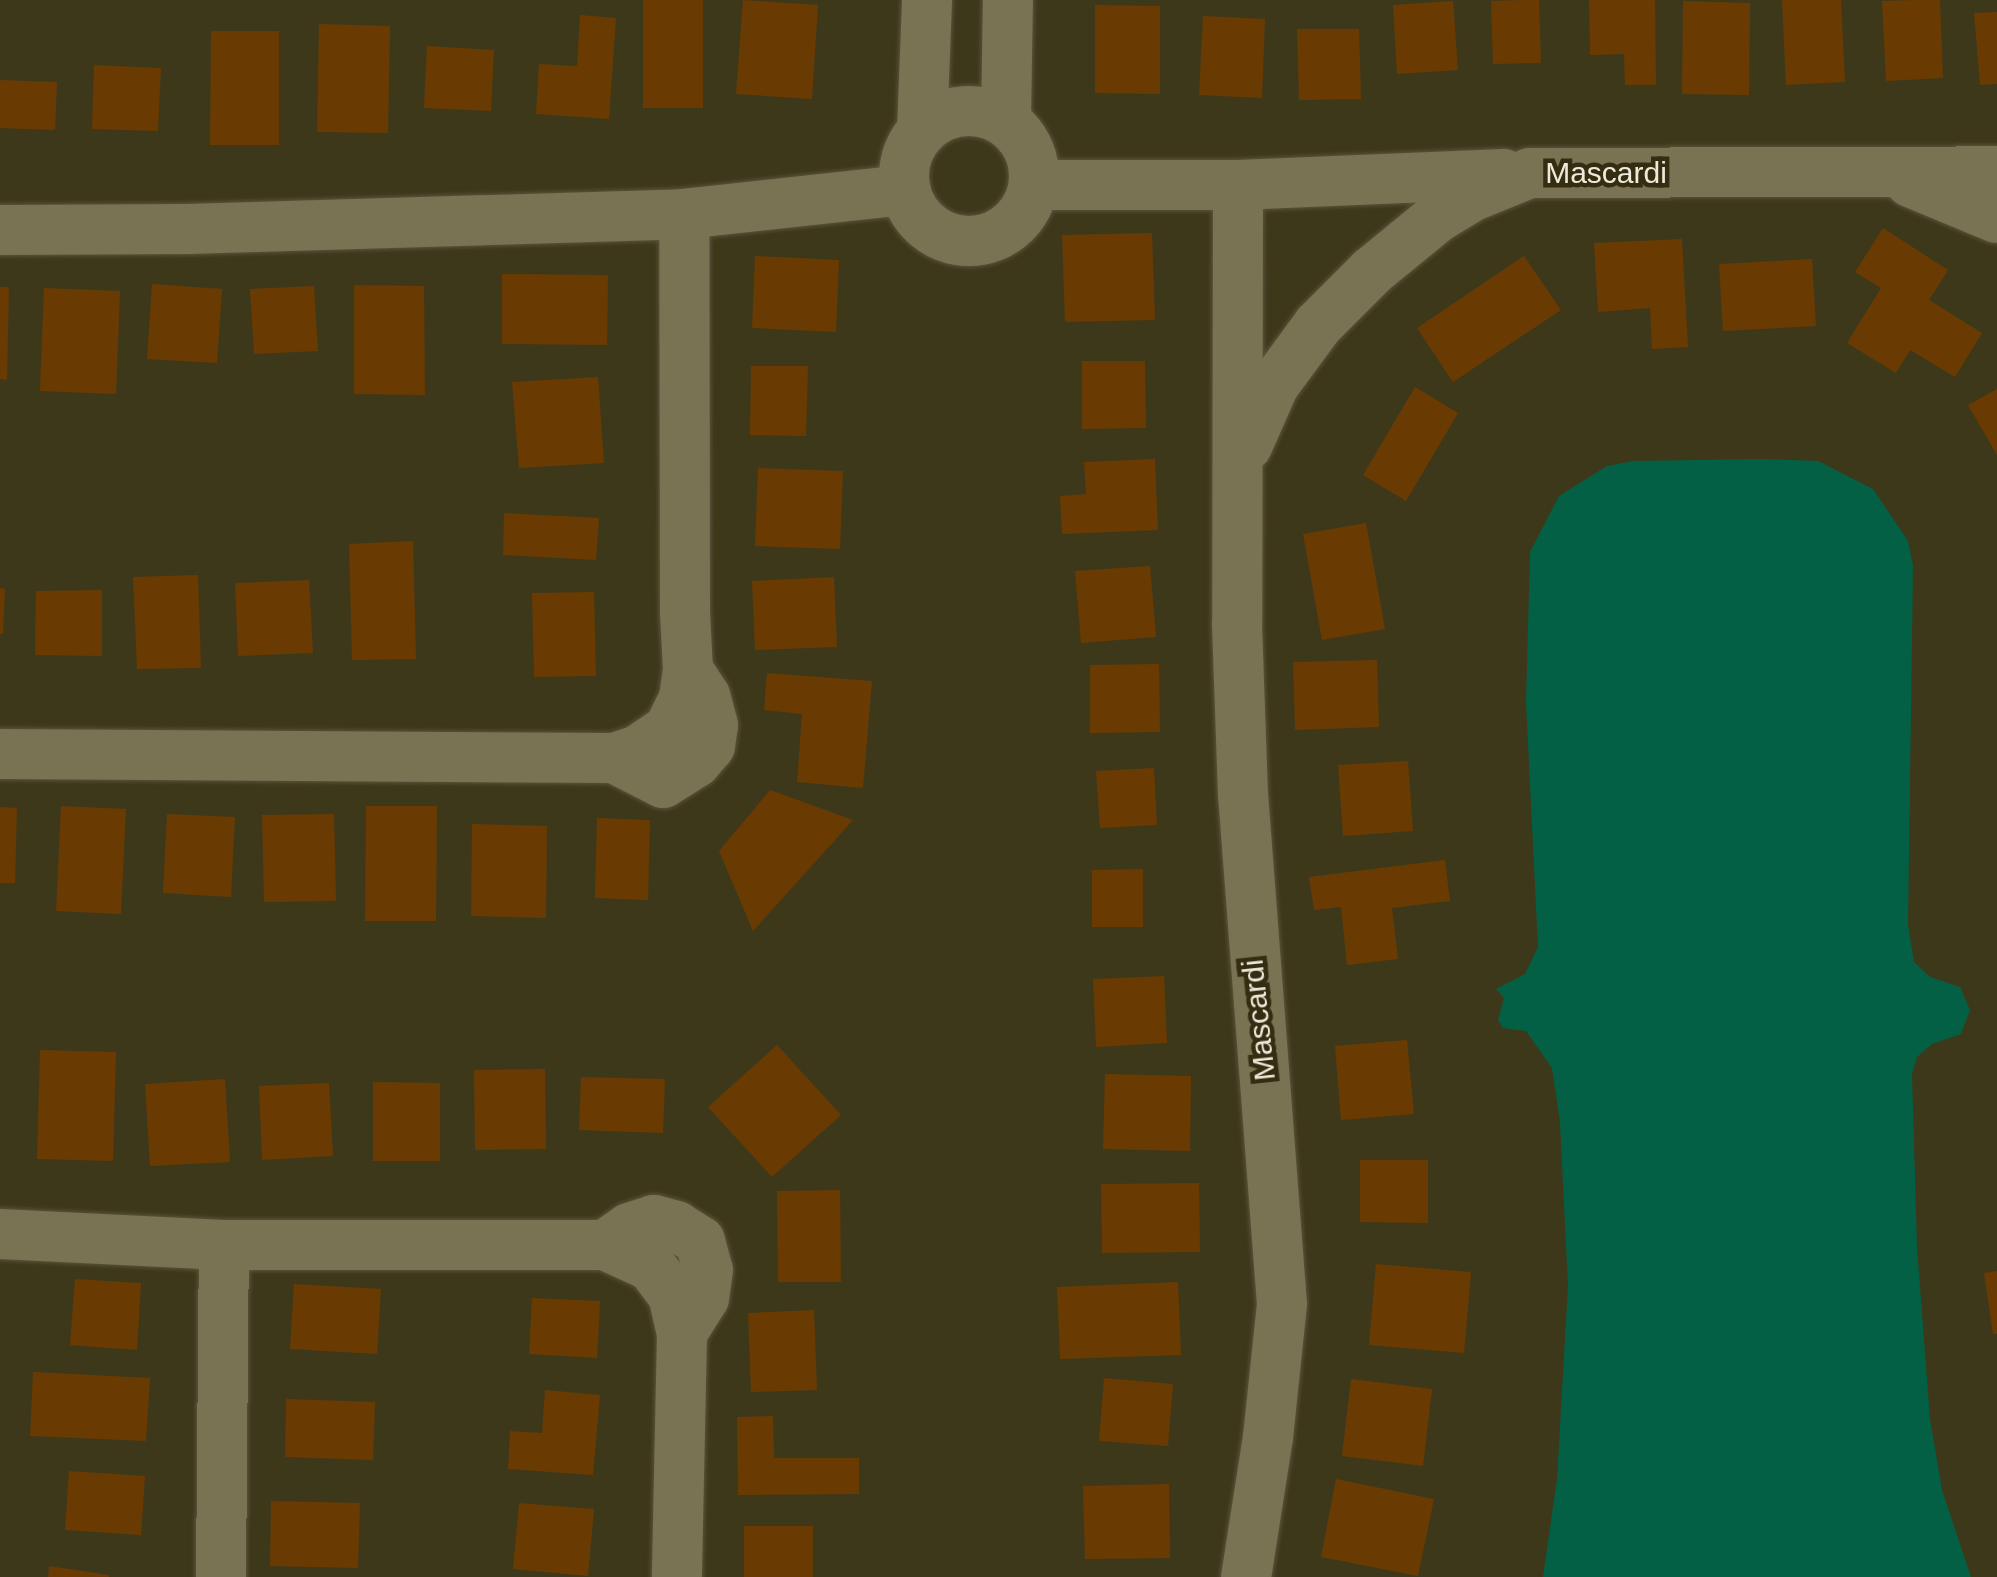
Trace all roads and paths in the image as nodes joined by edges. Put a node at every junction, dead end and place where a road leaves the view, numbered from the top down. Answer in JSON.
{"nodes":[{"id":1,"x":927,"y":0,"type":"edge"},
{"id":2,"x":1008,"y":0,"type":"edge"},
{"id":3,"x":1006,"y":122,"type":"junction"},
{"id":4,"x":922,"y":131,"type":"junction"},
{"id":5,"x":1997,"y":171,"type":"edge"},
{"id":6,"x":1861,"y":172,"type":"junction"},
{"id":7,"x":1530,"y":173,"type":"junction"},
{"id":8,"x":1034,"y":186,"type":"junction"},
{"id":9,"x":1238,"y":186,"type":"junction"},
{"id":10,"x":906,"y":190,"type":"junction"},
{"id":11,"x":684,"y":214,"type":"junction"},
{"id":12,"x":1997,"y":218,"type":"edge"},
{"id":13,"x":0,"y":230,"type":"edge"},
{"id":14,"x":1241,"y":459,"type":"junction"},
{"id":15,"x":0,"y":754,"type":"edge"},
{"id":16,"x":0,"y":1234,"type":"edge"},
{"id":17,"x":224,"y":1245,"type":"junction"},
{"id":18,"x":221,"y":1577,"type":"edge"},
{"id":19,"x":678,"y":1577,"type":"edge"},
{"id":20,"x":1246,"y":1577,"type":"edge"}],
"edges":[{"from":1,"to":4,"type":"street"},
{"from":2,"to":3,"type":"street"},
{"from":3,"to":4,"type":"street"},
{"from":3,"to":8,"type":"street"},
{"from":4,"to":10,"type":"street"},
{"from":5,"to":6,"type":"street"},
{"from":6,"to":7,"type":"street","name":"Mascardi"},
{"from":6,"to":12,"type":"street"},
{"from":7,"to":9,"type":"street"},
{"from":7,"to":14,"type":"street","name":"Mascardi"},
{"from":8,"to":9,"type":"street"},
{"from":8,"to":10,"type":"street"},
{"from":9,"to":14,"type":"street","name":"Mascardi"},
{"from":10,"to":11,"type":"street"},
{"from":11,"to":13,"type":"street"},
{"from":11,"to":15,"type":"street"},
{"from":14,"to":20,"type":"street","name":"Mascardi"},
{"from":16,"to":17,"type":"street"},
{"from":17,"to":18,"type":"street"},
{"from":17,"to":19,"type":"street"}]}
